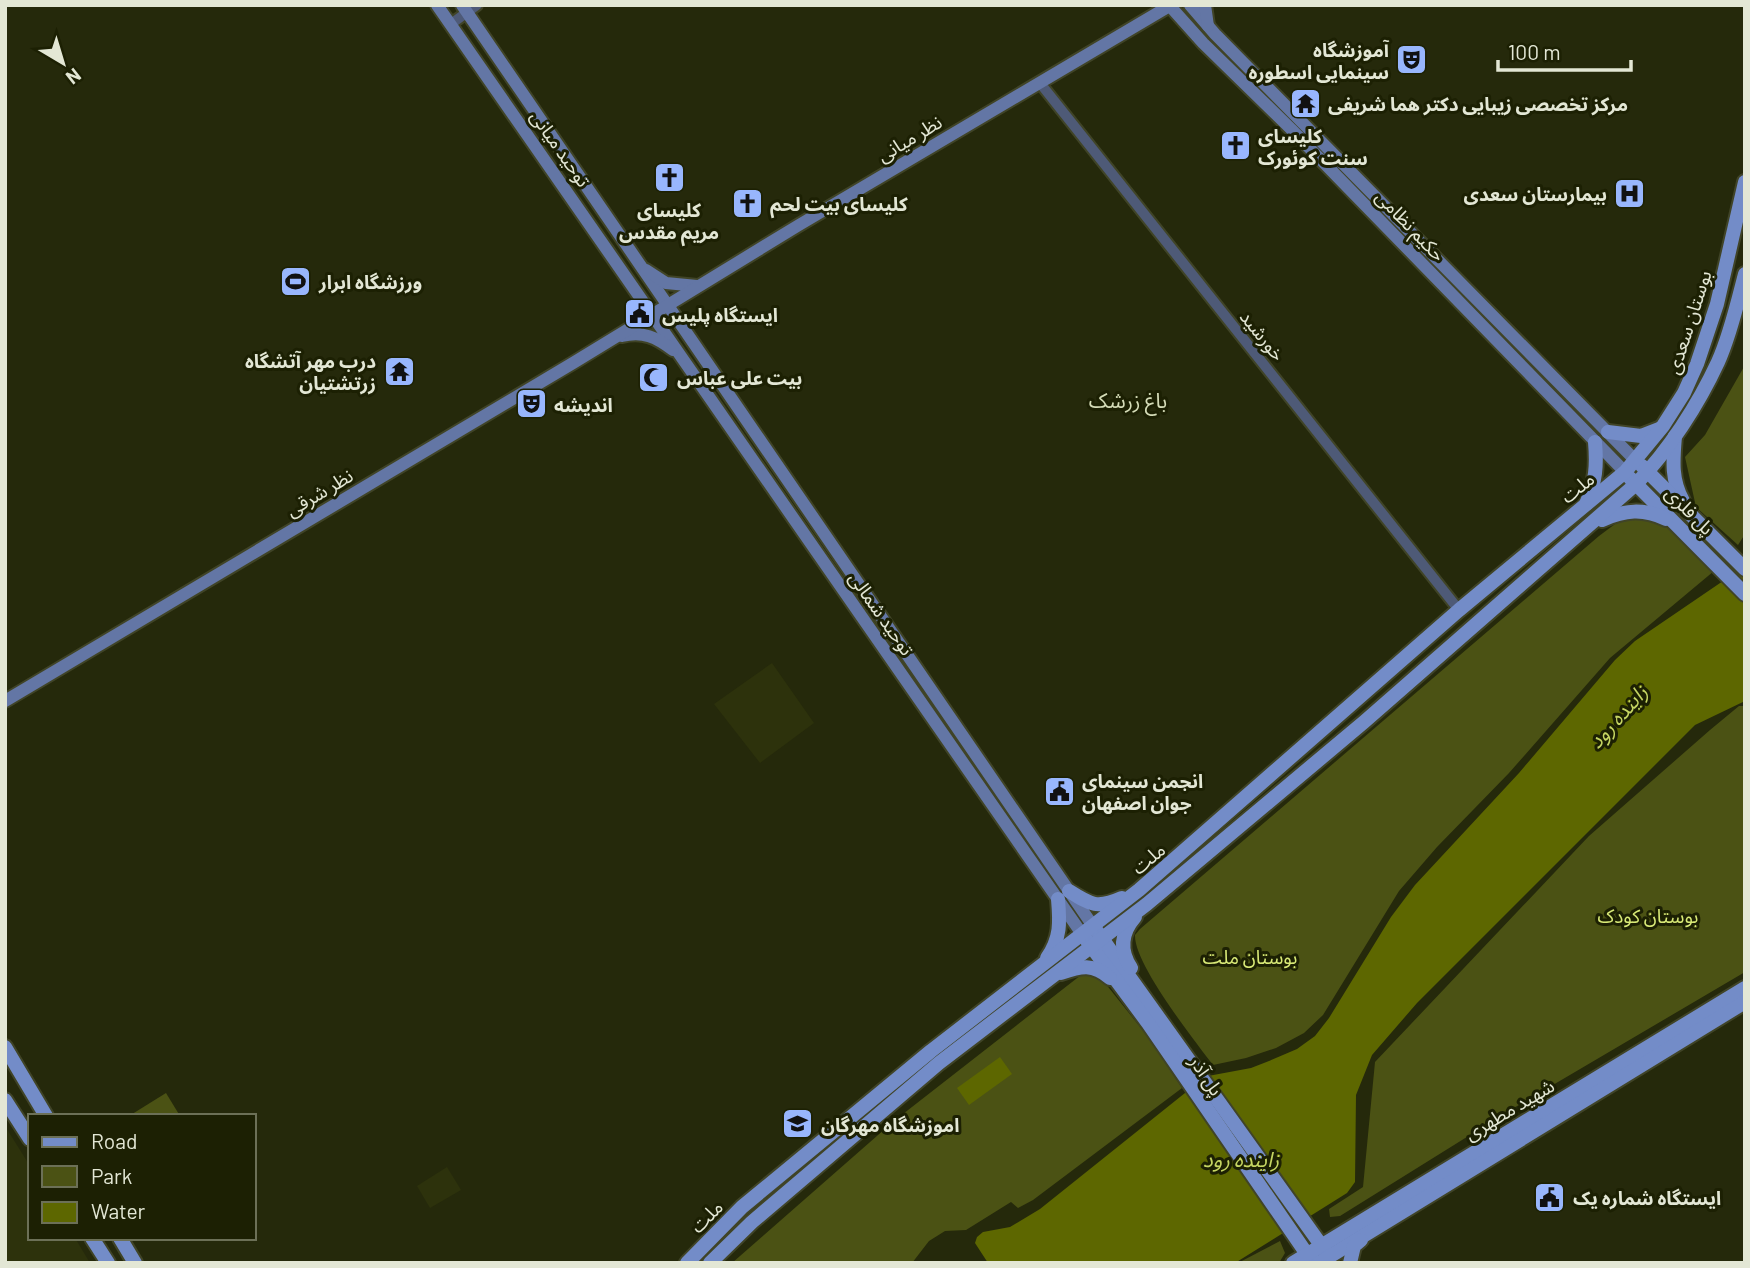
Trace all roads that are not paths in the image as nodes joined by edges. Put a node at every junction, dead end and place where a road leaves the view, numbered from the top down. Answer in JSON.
{"nodes":[{"id":1,"x":437,"y":5,"type":"edge"},
{"id":2,"x":1151,"y":5,"type":"edge"},
{"id":3,"x":1189,"y":5,"type":"edge"},
{"id":4,"x":1205,"y":5,"type":"edge"},
{"id":5,"x":1170,"y":6,"type":"edge"},
{"id":6,"x":468,"y":8,"type":"edge"},
{"id":7,"x":451,"y":24,"type":"junction"},
{"id":8,"x":1139,"y":24,"type":"junction"},
{"id":9,"x":1208,"y":26,"type":"junction"},
{"id":10,"x":1040,"y":83,"type":"junction"},
{"id":11,"x":1745,"y":181,"type":"edge"},
{"id":12,"x":642,"y":268,"type":"junction"},
{"id":13,"x":1745,"y":274,"type":"edge"},
{"id":14,"x":698,"y":286,"type":"junction"},
{"id":15,"x":666,"y":305,"type":"junction"},
{"id":16,"x":652,"y":314,"type":"junction"},
{"id":17,"x":612,"y":339,"type":"junction"},
{"id":18,"x":681,"y":356,"type":"junction"},
{"id":19,"x":1669,"y":430,"type":"junction"},
{"id":20,"x":1608,"y":432,"type":"junction"},
{"id":21,"x":1595,"y":442,"type":"junction"},
{"id":22,"x":1636,"y":461,"type":"junction"},
{"id":23,"x":1625,"y":472,"type":"junction"},
{"id":24,"x":1648,"y":472,"type":"junction"},
{"id":25,"x":1636,"y":484,"type":"junction"},
{"id":26,"x":1586,"y":505,"type":"junction"},
{"id":27,"x":1689,"y":512,"type":"junction"},
{"id":28,"x":1675,"y":523,"type":"junction"},
{"id":29,"x":1588,"y":527,"type":"junction"},
{"id":30,"x":1745,"y":569,"type":"edge"},
{"id":31,"x":1745,"y":594,"type":"edge"},
{"id":32,"x":1459,"y":610,"type":"junction"},
{"id":33,"x":892,"y":635,"type":"junction"},
{"id":34,"x":880,"y":643,"type":"junction"},
{"id":35,"x":5,"y":701,"type":"edge"},
{"id":36,"x":1063,"y":895,"type":"junction"},
{"id":37,"x":1143,"y":897,"type":"junction"},
{"id":38,"x":1092,"y":936,"type":"junction"},
{"id":39,"x":1045,"y":972,"type":"junction"},
{"id":40,"x":1745,"y":988,"type":"edge"},
{"id":41,"x":1123,"y":989,"type":"junction"},
{"id":42,"x":1745,"y":1002,"type":"edge"},
{"id":43,"x":1152,"y":1019,"type":"junction"},
{"id":44,"x":5,"y":1047,"type":"edge"},
{"id":45,"x":26,"y":1081,"type":"junction"},
{"id":46,"x":5,"y":1099,"type":"edge"},
{"id":47,"x":46,"y":1114,"type":"edge"},
{"id":48,"x":28,"y":1136,"type":"edge"},
{"id":49,"x":1377,"y":1227,"type":"junction"},
{"id":50,"x":1311,"y":1231,"type":"junction"},
{"id":51,"x":1343,"y":1232,"type":"junction"},
{"id":52,"x":1297,"y":1239,"type":"junction"},
{"id":53,"x":93,"y":1240,"type":"edge"},
{"id":54,"x":121,"y":1240,"type":"edge"},
{"id":55,"x":1326,"y":1257,"type":"edge"},
{"id":56,"x":1310,"y":1258,"type":"edge"},
{"id":57,"x":108,"y":1263,"type":"edge"},
{"id":58,"x":135,"y":1263,"type":"edge"},
{"id":59,"x":687,"y":1263,"type":"edge"},
{"id":60,"x":710,"y":1263,"type":"edge"},
{"id":61,"x":1292,"y":1263,"type":"edge"},
{"id":62,"x":1350,"y":1263,"type":"edge"}],
"edges":[{"from":1,"to":7,"type":"main road","name":"توحید میانی"},
{"from":2,"to":8,"type":"main road"},
{"from":3,"to":9,"type":"main road","name":"حکیم نظامی"},
{"from":4,"to":9,"type":"main road"},
{"from":5,"to":8,"type":"main road","name":"نظر میانی"},
{"from":5,"to":21,"type":"main road","name":"حکیم نظامی"},
{"from":6,"to":7,"type":"street"},
{"from":6,"to":12,"type":"main road","name":"توحید میانی"},
{"from":7,"to":16,"type":"main road","name":"توحید میانی"},
{"from":8,"to":10,"type":"main road","name":"نظر میانی"},
{"from":9,"to":20,"type":"main road","name":"حکیم نظامی"},
{"from":10,"to":14,"type":"main road","name":"نظر میانی"},
{"from":10,"to":32,"type":"street","name":"خورشید"},
{"from":11,"to":19,"type":"main road","name":"بوستان سعدی"},
{"from":12,"to":14,"type":"main road"},
{"from":12,"to":15,"type":"main road","name":"توحید میانی"},
{"from":13,"to":19,"type":"main road","name":"بوستان سعدی"},
{"from":14,"to":15,"type":"main road","name":"نظر میانی"},
{"from":15,"to":16,"type":"main road","name":"نظر میانی"},
{"from":15,"to":33,"type":"main road","name":"توحید شمالی"},
{"from":16,"to":17,"type":"main road","name":"نظر شرقی"},
{"from":16,"to":18,"type":"main road","name":"توحید شمالی"},
{"from":17,"to":18,"type":"main road"},
{"from":17,"to":35,"type":"main road","name":"نظر شرقی"},
{"from":18,"to":34,"type":"main road","name":"توحید شمالی"},
{"from":19,"to":20,"type":"main road"},
{"from":19,"to":22,"type":"main road","name":"بوستان سعدی"},
{"from":19,"to":24,"type":"main road","name":"بوستان سعدی"},
{"from":19,"to":27,"type":"main road"},
{"from":20,"to":22,"type":"main road","name":"حکیم نظامی"},
{"from":21,"to":23,"type":"main road","name":"حکیم نظامی"},
{"from":21,"to":26,"type":"main road"},
{"from":22,"to":23,"type":"main road","name":"ملت"},
{"from":22,"to":24,"type":"main road","name":"پل فلزی"},
{"from":23,"to":25,"type":"main road","name":"پل فلزی"},
{"from":23,"to":26,"type":"main road","name":"ملت"},
{"from":24,"to":25,"type":"main road","name":"ملت"},
{"from":24,"to":27,"type":"main road","name":"پل فلزی"},
{"from":25,"to":28,"type":"main road","name":"پل فلزی"},
{"from":25,"to":29,"type":"main road","name":"ملت"},
{"from":26,"to":32,"type":"main road","name":"ملت"},
{"from":27,"to":30,"type":"main road","name":"پل فلزی"},
{"from":28,"to":29,"type":"main road"},
{"from":28,"to":31,"type":"main road","name":"پل فلزی"},
{"from":29,"to":37,"type":"main road","name":"ملت"},
{"from":32,"to":37,"type":"main road","name":"ملت"},
{"from":33,"to":34,"type":"main road"},
{"from":33,"to":36,"type":"main road","name":"توحید شمالی"},
{"from":34,"to":36,"type":"main road","name":"توحید شمالی"},
{"from":36,"to":37,"type":"main road"},
{"from":36,"to":38,"type":"main road","name":"توحید شمالی"},
{"from":36,"to":39,"type":"main road"},
{"from":37,"to":38,"type":"main road","name":"ملت"},
{"from":37,"to":43,"type":"main road"},
{"from":38,"to":39,"type":"main road","name":"ملت"},
{"from":38,"to":41,"type":"main road","name":"پل آذر"},
{"from":38,"to":43,"type":"main road","name":"پل آذر"},
{"from":39,"to":41,"type":"main road"},
{"from":39,"to":59,"type":"main road","name":"ملت"},
{"from":39,"to":60,"type":"main road","name":"ملت"},
{"from":40,"to":51,"type":"main road","name":"شهید مطهری"},
{"from":41,"to":43,"type":"main road","name":"پل آذر"},
{"from":42,"to":49,"type":"main road","name":"شهید مطهری"},
{"from":43,"to":50,"type":"main road","name":"پل آذر"},
{"from":43,"to":52,"type":"main road","name":"پل آذر"},
{"from":44,"to":45,"type":"main road"},
{"from":45,"to":46,"type":"main road"},
{"from":45,"to":47,"type":"main road"},
{"from":46,"to":48,"type":"main road"},
{"from":49,"to":55,"type":"main road","name":"شهید مطهری"},
{"from":49,"to":62,"type":"main road"},
{"from":50,"to":51,"type":"main road"},
{"from":50,"to":55,"type":"main road","name":"پل آذر"},
{"from":51,"to":55,"type":"main road","name":"شهید مطهری"},
{"from":52,"to":56,"type":"main road","name":"پل آذر"},
{"from":52,"to":61,"type":"main road"},
{"from":53,"to":57,"type":"main road"},
{"from":54,"to":58,"type":"main road"},
{"from":55,"to":56,"type":"main road","name":"شهید مطهری"},
{"from":56,"to":61,"type":"main road","name":"شهید مطهری"}]}
